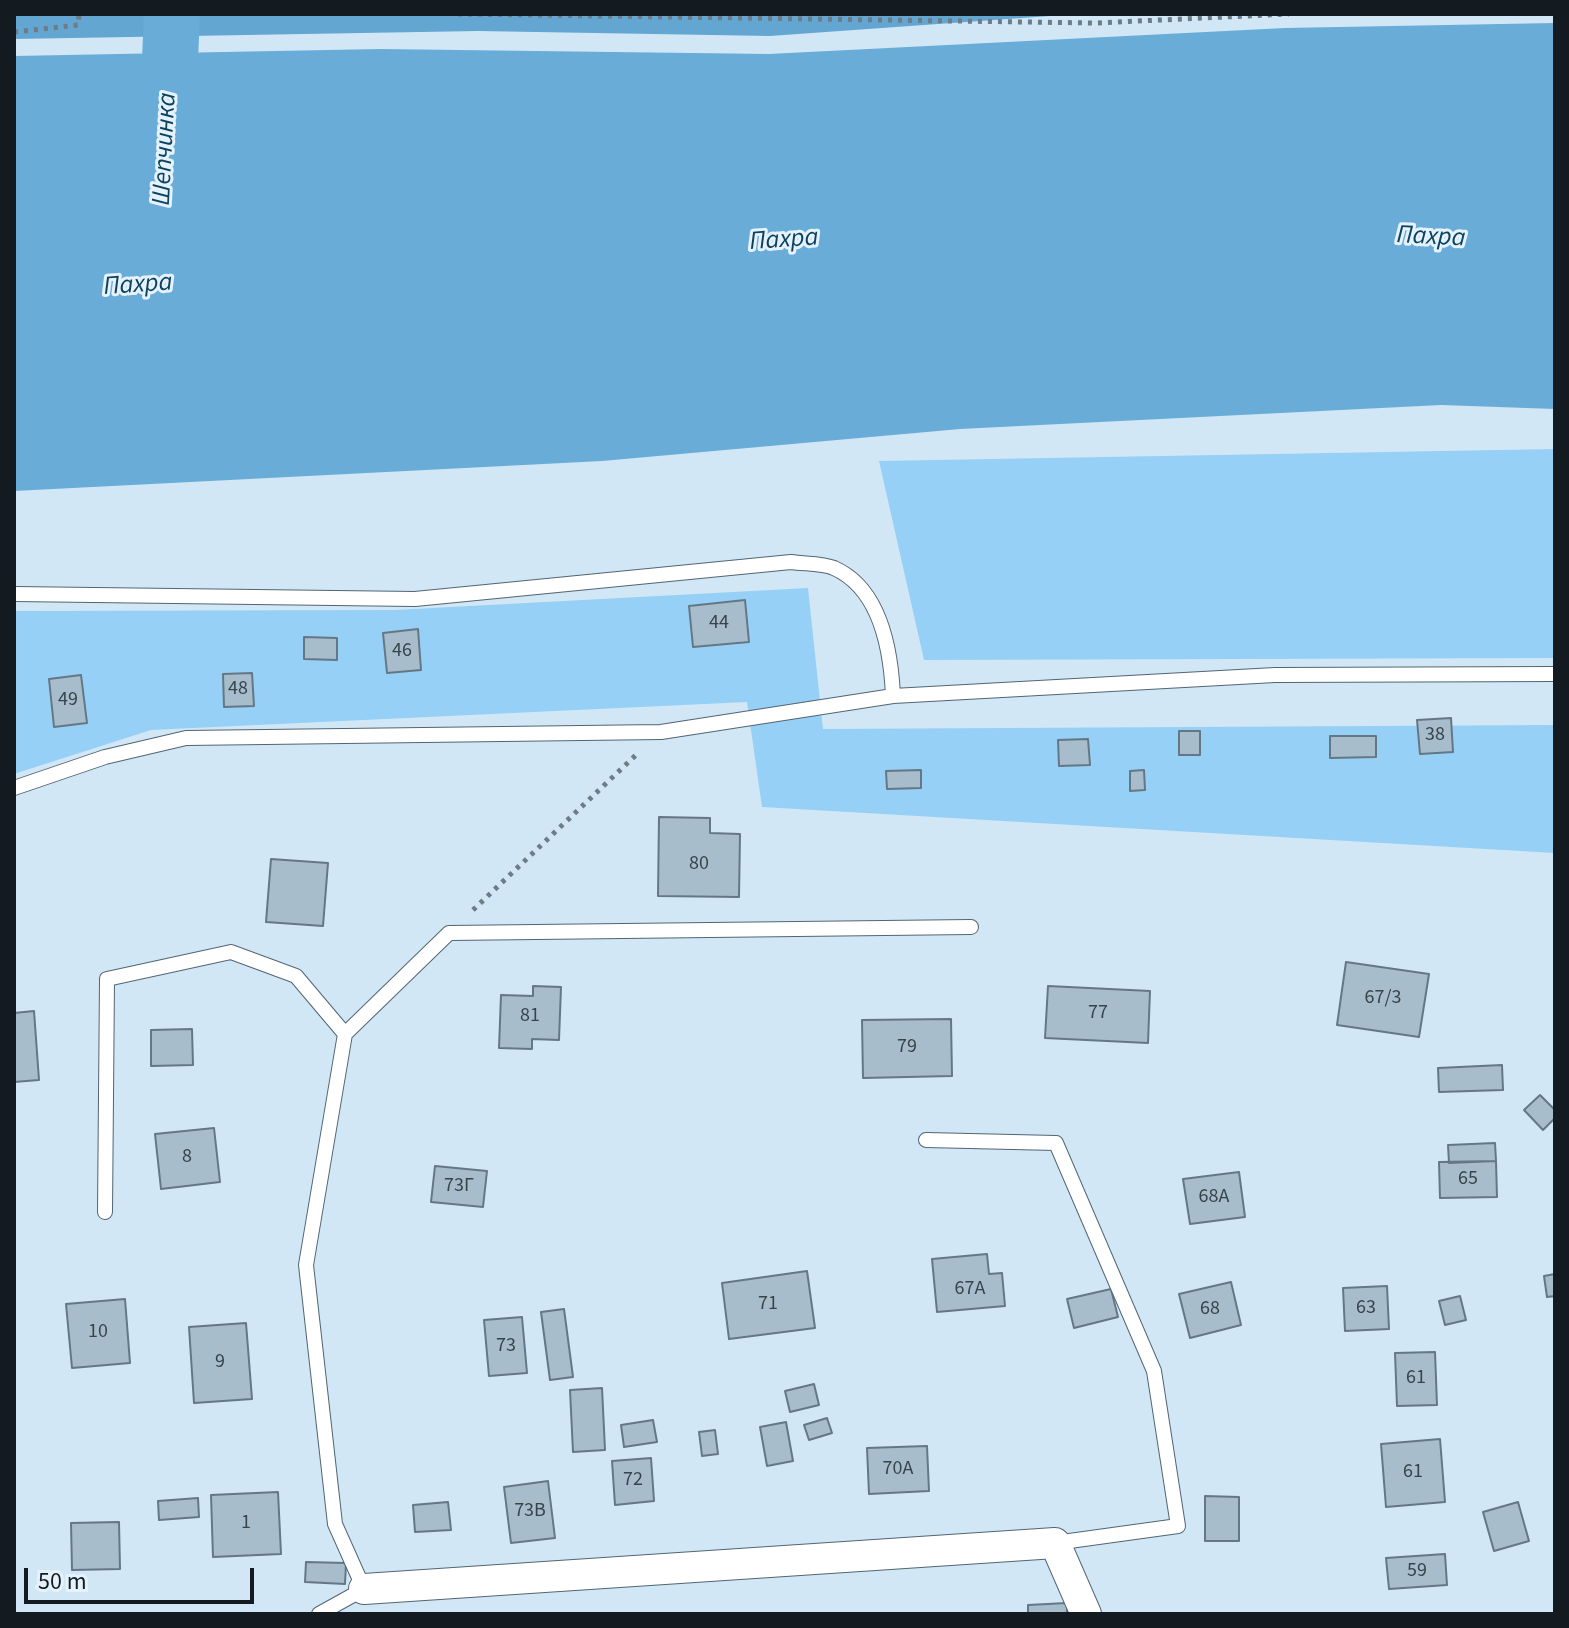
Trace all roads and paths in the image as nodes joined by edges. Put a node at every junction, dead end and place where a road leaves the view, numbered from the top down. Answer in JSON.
{"nodes":[{"id":1,"x":79,"y":14,"type":"edge"},
{"id":2,"x":458,"y":14,"type":"edge"},
{"id":3,"x":1289,"y":14,"type":"edge"},
{"id":4,"x":889,"y":16,"type":"edge"},
{"id":5,"x":14,"y":32,"type":"edge"},
{"id":6,"x":14,"y":594,"type":"edge"},
{"id":7,"x":1555,"y":674,"type":"edge"},
{"id":8,"x":893,"y":696,"type":"junction"},
{"id":9,"x":661,"y":732,"type":"junction"},
{"id":10,"x":14,"y":788,"type":"edge"},
{"id":11,"x":971,"y":927,"type":"dead end"},
{"id":12,"x":449,"y":933,"type":"junction"},
{"id":13,"x":345,"y":1034,"type":"junction"},
{"id":14,"x":926,"y":1140,"type":"dead end"},
{"id":15,"x":105,"y":1212,"type":"dead end"},
{"id":16,"x":1055,"y":1543,"type":"junction"},
{"id":17,"x":364,"y":1589,"type":"junction"},
{"id":18,"x":319,"y":1614,"type":"edge"},
{"id":19,"x":1086,"y":1614,"type":"edge"}],
"edges":[{"from":1,"to":5,"type":"path"},
{"from":2,"to":4,"type":"path"},
{"from":3,"to":4,"type":"path"},
{"from":6,"to":8,"type":"lane"},
{"from":7,"to":8,"type":"lane"},
{"from":8,"to":9,"type":"lane"},
{"from":9,"to":10,"type":"lane"},
{"from":9,"to":12,"type":"path"},
{"from":11,"to":12,"type":"lane"},
{"from":12,"to":13,"type":"lane"},
{"from":13,"to":15,"type":"lane"},
{"from":13,"to":17,"type":"lane"},
{"from":14,"to":16,"type":"lane"},
{"from":16,"to":17,"type":"street"},
{"from":16,"to":19,"type":"street"},
{"from":17,"to":18,"type":"lane"}]}
